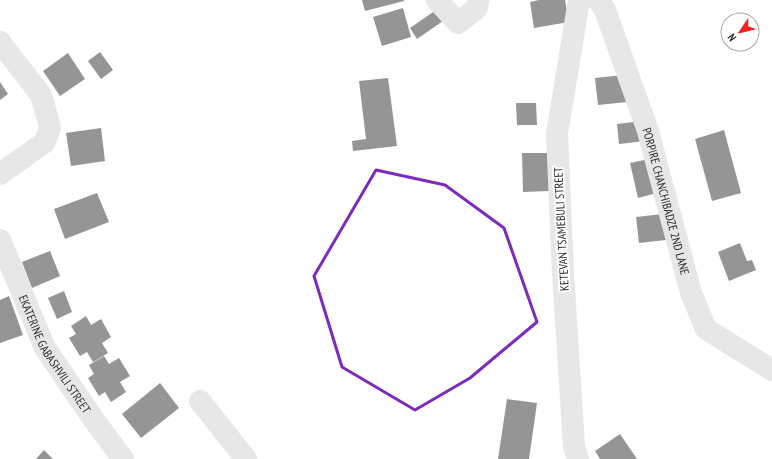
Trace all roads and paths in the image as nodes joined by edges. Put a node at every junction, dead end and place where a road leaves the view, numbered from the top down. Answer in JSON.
{"nodes":[{"id":1,"x":437,"y":0,"type":"edge"},
{"id":2,"x":478,"y":0,"type":"edge"},
{"id":3,"x":579,"y":0,"type":"edge"},
{"id":4,"x":598,"y":0,"type":"edge"},
{"id":5,"x":0,"y":42,"type":"edge"},
{"id":6,"x":0,"y":174,"type":"edge"},
{"id":7,"x":0,"y":240,"type":"edge"},
{"id":8,"x":772,"y":370,"type":"edge"},
{"id":9,"x":200,"y":401,"type":"dead end"},
{"id":10,"x":123,"y":459,"type":"edge"},
{"id":11,"x":246,"y":459,"type":"edge"},
{"id":12,"x":578,"y":459,"type":"edge"}],
"edges":[{"from":1,"to":2,"type":"street"},
{"from":3,"to":12,"type":"street","name":"KETEVAN TSAMEBULI STREET"},
{"from":4,"to":8,"type":"street","name":"PORPIRE CHANCHIBADZE 2ND LANE"},
{"from":5,"to":6,"type":"street"},
{"from":7,"to":10,"type":"street","name":"EKATERINE GABASHVILI STREET"},
{"from":9,"to":11,"type":"street"}]}
